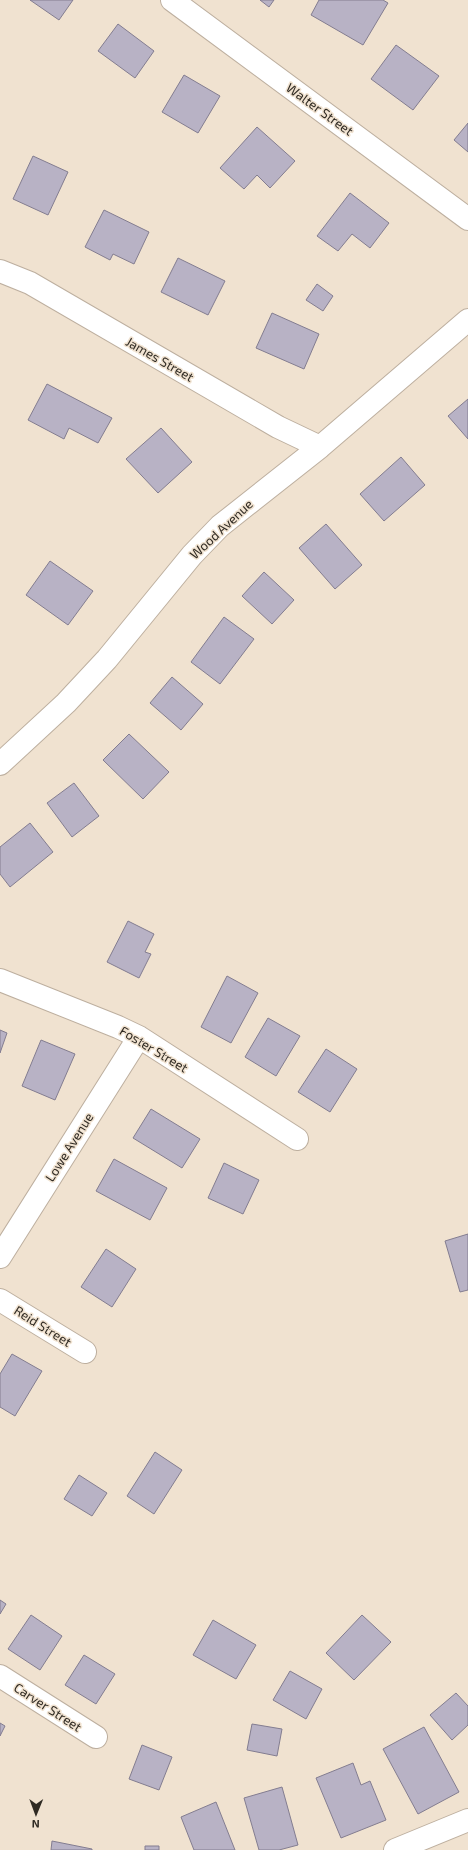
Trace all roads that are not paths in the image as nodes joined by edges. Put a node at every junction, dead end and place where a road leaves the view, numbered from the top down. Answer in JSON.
{"nodes":[{"id":1,"x":172,"y":0,"type":"edge"},
{"id":2,"x":468,"y":219,"type":"edge"},
{"id":3,"x":0,"y":271,"type":"edge"},
{"id":4,"x":468,"y":320,"type":"edge"},
{"id":5,"x":320,"y":447,"type":"junction"},
{"id":6,"x":0,"y":764,"type":"edge"},
{"id":7,"x":0,"y":980,"type":"edge"},
{"id":8,"x":139,"y":1037,"type":"junction"},
{"id":9,"x":297,"y":1139,"type":"dead end"},
{"id":10,"x":0,"y":1257,"type":"edge"},
{"id":11,"x":0,"y":1300,"type":"edge"},
{"id":12,"x":85,"y":1352,"type":"dead end"},
{"id":13,"x":0,"y":1676,"type":"edge"},
{"id":14,"x":96,"y":1737,"type":"dead end"},
{"id":15,"x":468,"y":1820,"type":"edge"},
{"id":16,"x":396,"y":1850,"type":"edge"}],
"edges":[{"from":1,"to":2,"type":"street","name":"Walter Street"},
{"from":3,"to":5,"type":"street","name":"James Street"},
{"from":4,"to":5,"type":"street","name":"Wood Avenue"},
{"from":5,"to":6,"type":"street","name":"Wood Avenue"},
{"from":7,"to":8,"type":"street","name":"Foster Street"},
{"from":8,"to":9,"type":"street","name":"Foster Street"},
{"from":8,"to":10,"type":"street","name":"Lowe Avenue"},
{"from":11,"to":12,"type":"street","name":"Reid Street"},
{"from":13,"to":14,"type":"street","name":"Carver Street"},
{"from":15,"to":16,"type":"street"}]}
